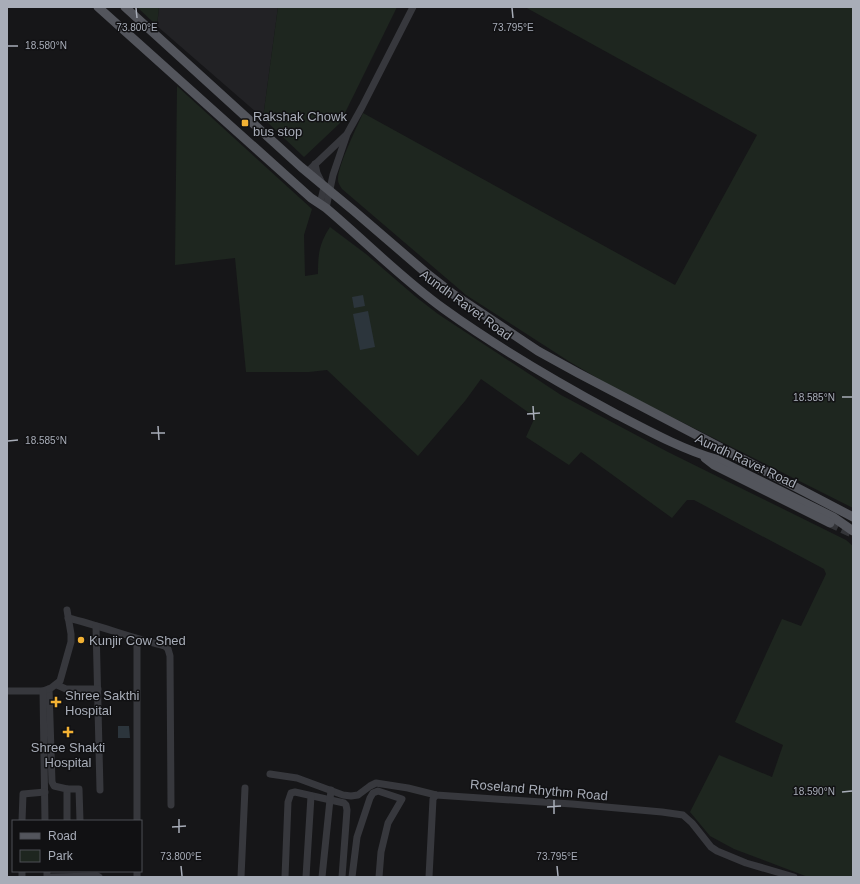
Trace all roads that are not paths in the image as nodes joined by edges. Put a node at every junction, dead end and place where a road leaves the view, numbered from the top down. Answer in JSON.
{"nodes":[{"id":1,"x":98,"y":7,"type":"edge"},
{"id":2,"x":125,"y":7,"type":"edge"},
{"id":3,"x":413,"y":7,"type":"edge"},
{"id":4,"x":347,"y":134,"type":"junction"},
{"id":5,"x":315,"y":164,"type":"junction"},
{"id":6,"x":307,"y":172,"type":"junction"},
{"id":7,"x":327,"y":189,"type":"junction"},
{"id":8,"x":323,"y":206,"type":"junction"},
{"id":9,"x":700,"y":455,"type":"junction"},
{"id":10,"x":853,"y":517,"type":"edge"},
{"id":11,"x":830,"y":523,"type":"tunnel mouth"},
{"id":12,"x":853,"y":532,"type":"edge"},
{"id":13,"x":66,"y":610,"type":"dead end"},
{"id":14,"x":68,"y":618,"type":"junction"},
{"id":15,"x":96,"y":626,"type":"junction"},
{"id":16,"x":137,"y":640,"type":"junction"},
{"id":17,"x":57,"y":685,"type":"junction"},
{"id":18,"x":98,"y":689,"type":"junction"},
{"id":19,"x":46,"y":690,"type":"junction"},
{"id":20,"x":7,"y":691,"type":"edge"},
{"id":21,"x":270,"y":774,"type":"dead end"},
{"id":22,"x":245,"y":788,"type":"dead end"},
{"id":23,"x":67,"y":789,"type":"junction"},
{"id":24,"x":100,"y":790,"type":"dead end"},
{"id":25,"x":331,"y":790,"type":"junction"},
{"id":26,"x":45,"y":792,"type":"junction"},
{"id":27,"x":436,"y":795,"type":"junction"},
{"id":28,"x":311,"y":796,"type":"junction"},
{"id":29,"x":329,"y":801,"type":"junction"},
{"id":30,"x":171,"y":805,"type":"dead end"},
{"id":31,"x":22,"y":820,"type":"edge"},
{"id":32,"x":46,"y":820,"type":"edge"},
{"id":33,"x":67,"y":820,"type":"edge"},
{"id":34,"x":80,"y":820,"type":"edge"},
{"id":35,"x":137,"y":820,"type":"edge"},
{"id":36,"x":52,"y":877,"type":"edge"},
{"id":37,"x":98,"y":877,"type":"edge"},
{"id":38,"x":241,"y":877,"type":"edge"},
{"id":39,"x":285,"y":877,"type":"edge"},
{"id":40,"x":306,"y":877,"type":"edge"},
{"id":41,"x":322,"y":877,"type":"edge"},
{"id":42,"x":342,"y":877,"type":"edge"},
{"id":43,"x":352,"y":877,"type":"edge"},
{"id":44,"x":379,"y":877,"type":"edge"},
{"id":45,"x":429,"y":877,"type":"edge"},
{"id":46,"x":794,"y":877,"type":"edge"}],
"edges":[{"from":1,"to":8,"type":"main road","name":"Aundh Ravet Road"},
{"from":2,"to":6,"type":"main road","name":"Aundh Ravet Road"},
{"from":3,"to":4,"type":"street"},
{"from":4,"to":5,"type":"street"},
{"from":4,"to":7,"type":"street"},
{"from":5,"to":6,"type":"street"},
{"from":5,"to":7,"type":"street"},
{"from":6,"to":7,"type":"main road","name":"Aundh Ravet Road"},
{"from":7,"to":8,"type":"street"},
{"from":7,"to":10,"type":"main road","name":"Aundh Ravet Road"},
{"from":8,"to":9,"type":"main road","name":"Aundh Ravet Road"},
{"from":9,"to":11,"type":"main road"},
{"from":9,"to":12,"type":"main road","name":"Aundh Ravet Road"},
{"from":13,"to":14,"type":"street"},
{"from":14,"to":15,"type":"street"},
{"from":14,"to":17,"type":"street"},
{"from":15,"to":16,"type":"street"},
{"from":15,"to":18,"type":"street"},
{"from":16,"to":30,"type":"street"},
{"from":16,"to":35,"type":"street"},
{"from":17,"to":18,"type":"street"},
{"from":17,"to":19,"type":"street"},
{"from":18,"to":24,"type":"street"},
{"from":19,"to":20,"type":"street"},
{"from":19,"to":23,"type":"street"},
{"from":19,"to":26,"type":"street"},
{"from":21,"to":25,"type":"street","name":"Roseland Rhythm Road"},
{"from":22,"to":38,"type":"street"},
{"from":23,"to":33,"type":"street"},
{"from":23,"to":34,"type":"street"},
{"from":25,"to":27,"type":"street","name":"Roseland Rhythm Road"},
{"from":25,"to":29,"type":"street"},
{"from":26,"to":31,"type":"street"},
{"from":26,"to":32,"type":"street"},
{"from":27,"to":45,"type":"street"},
{"from":27,"to":46,"type":"street","name":"Roseland Rhythm Road"},
{"from":28,"to":29,"type":"street"},
{"from":28,"to":39,"type":"street"},
{"from":28,"to":40,"type":"street"},
{"from":29,"to":41,"type":"street"},
{"from":29,"to":42,"type":"street"},
{"from":36,"to":37,"type":"street"},
{"from":43,"to":44,"type":"street"}]}
